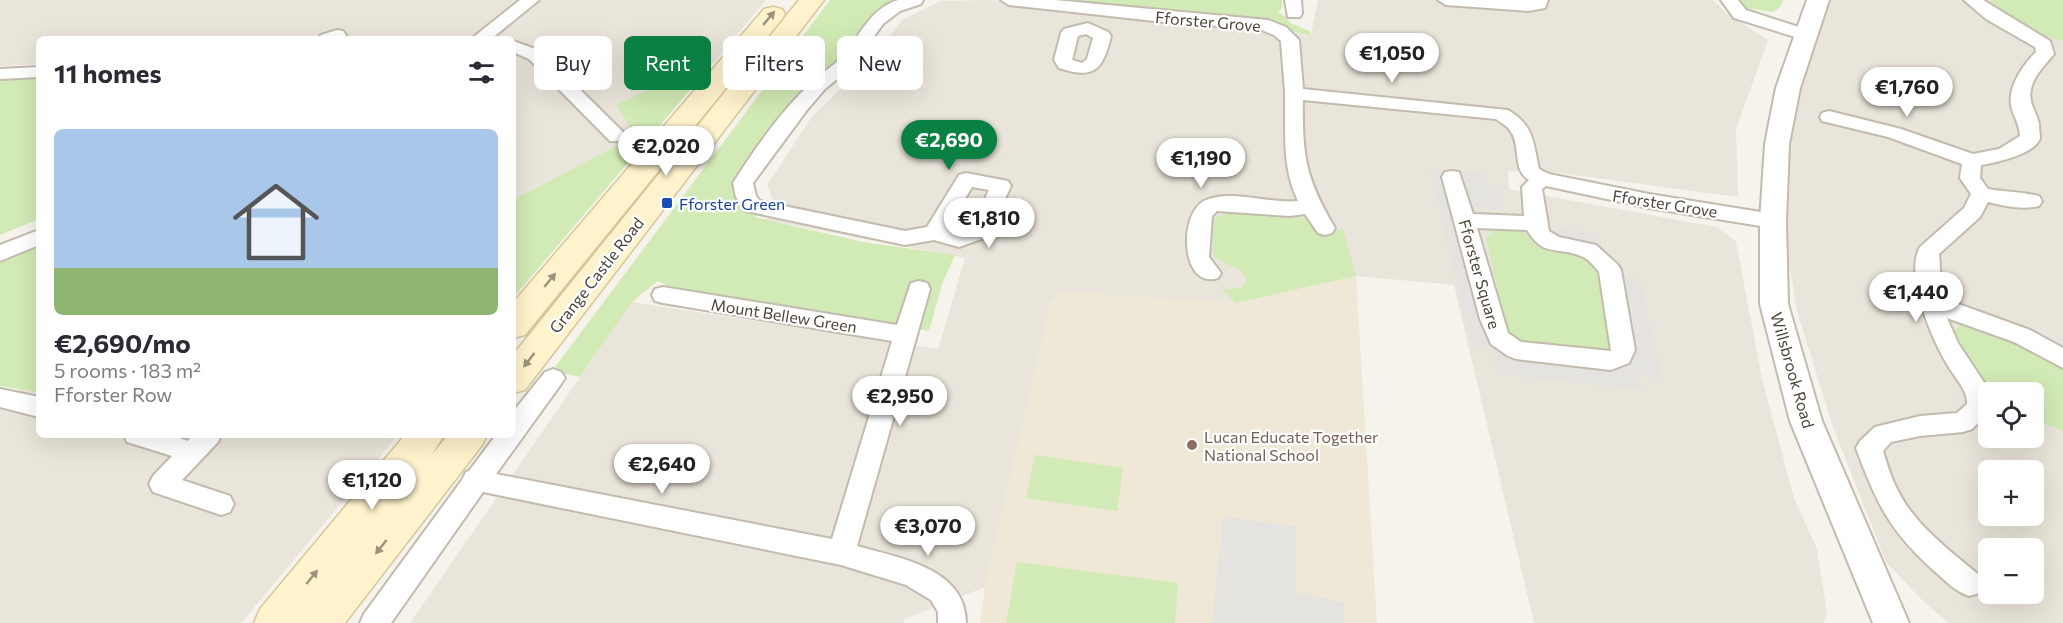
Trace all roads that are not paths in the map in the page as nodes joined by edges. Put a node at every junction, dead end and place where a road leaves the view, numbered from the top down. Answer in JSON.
{"nodes":[{"id":1,"x":531,"y":0,"type":"edge"},
{"id":2,"x":785,"y":0,"type":"edge"},
{"id":3,"x":812,"y":0,"type":"edge"},
{"id":4,"x":915,"y":0,"type":"edge"},
{"id":5,"x":1010,"y":0,"type":"edge"},
{"id":6,"x":1446,"y":0,"type":"edge"},
{"id":7,"x":1540,"y":0,"type":"edge"},
{"id":8,"x":1729,"y":0,"type":"edge"},
{"id":9,"x":1818,"y":0,"type":"edge"},
{"id":10,"x":1972,"y":0,"type":"edge"},
{"id":11,"x":1805,"y":35,"type":"junction"},
{"id":12,"x":488,"y":36,"type":"edge"},
{"id":13,"x":2054,"y":46,"type":"edge"},
{"id":14,"x":516,"y":47,"type":"edge"},
{"id":15,"x":36,"y":72,"type":"edge"},
{"id":16,"x":0,"y":75,"type":"edge"},
{"id":17,"x":1294,"y":94,"type":"junction"},
{"id":18,"x":1829,"y":117,"type":"dead end"},
{"id":19,"x":617,"y":137,"type":"dead end"},
{"id":20,"x":1972,"y":161,"type":"junction"},
{"id":21,"x":1452,"y":177,"type":"dead end"},
{"id":22,"x":1543,"y":179,"type":"junction"},
{"id":23,"x":1981,"y":194,"type":"junction"},
{"id":24,"x":2032,"y":201,"type":"dead end"},
{"id":25,"x":1309,"y":207,"type":"junction"},
{"id":26,"x":1464,"y":221,"type":"junction"},
{"id":27,"x":1773,"y":221,"type":"junction"},
{"id":28,"x":1536,"y":223,"type":"junction"},
{"id":29,"x":1324,"y":228,"type":"dead end"},
{"id":30,"x":934,"y":233,"type":"dead end"},
{"id":31,"x":36,"y":238,"type":"edge"},
{"id":32,"x":0,"y":254,"type":"edge"},
{"id":33,"x":1210,"y":273,"type":"dead end"},
{"id":34,"x":919,"y":289,"type":"dead end"},
{"id":35,"x":663,"y":295,"type":"dead end"},
{"id":36,"x":1931,"y":303,"type":"junction"},
{"id":37,"x":516,"y":322,"type":"edge"},
{"id":38,"x":905,"y":335,"type":"junction"},
{"id":39,"x":2063,"y":359,"type":"edge"},
{"id":40,"x":516,"y":376,"type":"edge"},
{"id":41,"x":553,"y":378,"type":"dead end"},
{"id":42,"x":0,"y":398,"type":"edge"},
{"id":43,"x":36,"y":405,"type":"edge"},
{"id":44,"x":516,"y":426,"type":"edge"},
{"id":45,"x":157,"y":438,"type":"edge"},
{"id":46,"x":424,"y":438,"type":"edge"},
{"id":47,"x":468,"y":438,"type":"edge"},
{"id":48,"x":508,"y":438,"type":"edge"},
{"id":49,"x":200,"y":444,"type":"edge"},
{"id":50,"x":475,"y":480,"type":"junction"},
{"id":51,"x":221,"y":504,"type":"dead end"},
{"id":52,"x":841,"y":554,"type":"junction"},
{"id":53,"x":1969,"y":584,"type":"dead end"},
{"id":54,"x":275,"y":623,"type":"edge"},
{"id":55,"x":320,"y":623,"type":"edge"},
{"id":56,"x":374,"y":623,"type":"edge"},
{"id":57,"x":952,"y":623,"type":"edge"},
{"id":58,"x":1891,"y":623,"type":"edge"}],
"edges":[{"from":1,"to":12,"type":"street"},
{"from":37,"to":2,"type":"main road","name":"Grange Castle Road","one_way":true},
{"from":3,"to":40,"type":"main road","name":"Grange Castle Road","one_way":true},
{"from":4,"to":30,"type":"street"},
{"from":5,"to":17,"type":"street","name":"Fforster Grove"},
{"from":6,"to":7,"type":"street"},
{"from":8,"to":11,"type":"street"},
{"from":9,"to":11,"type":"street","name":"Willsbrook Road"},
{"from":10,"to":13,"type":"street"},
{"from":11,"to":27,"type":"street","name":"Willsbrook Road"},
{"from":13,"to":20,"type":"street"},
{"from":14,"to":19,"type":"street"},
{"from":15,"to":16,"type":"street"},
{"from":17,"to":22,"type":"street"},
{"from":17,"to":25,"type":"street","name":"Fforster Grove"},
{"from":18,"to":20,"type":"street"},
{"from":20,"to":23,"type":"street"},
{"from":21,"to":26,"type":"street","name":"Fforster Square"},
{"from":22,"to":27,"type":"street","name":"Fforster Grove"},
{"from":22,"to":28,"type":"street"},
{"from":23,"to":24,"type":"street"},
{"from":23,"to":36,"type":"street"},
{"from":25,"to":29,"type":"street","name":"Fforster Grove"},
{"from":25,"to":33,"type":"street"},
{"from":26,"to":28,"type":"street"},
{"from":26,"to":28,"type":"street","name":"Fforster Square"},
{"from":27,"to":58,"type":"street","name":"Willsbrook Road"},
{"from":31,"to":32,"type":"street"},
{"from":34,"to":38,"type":"street"},
{"from":35,"to":38,"type":"street","name":"Mount Bellew Green"},
{"from":36,"to":39,"type":"street"},
{"from":36,"to":53,"type":"street"},
{"from":38,"to":52,"type":"street"},
{"from":41,"to":44,"type":"street"},
{"from":42,"to":43,"type":"street"},
{"from":45,"to":49,"type":"street"},
{"from":54,"to":46,"type":"main road","one_way":true},
{"from":47,"to":55,"type":"main road","one_way":true},
{"from":48,"to":50,"type":"street"},
{"from":49,"to":51,"type":"street"},
{"from":50,"to":52,"type":"street"},
{"from":50,"to":56,"type":"street"},
{"from":52,"to":57,"type":"street"}]}
